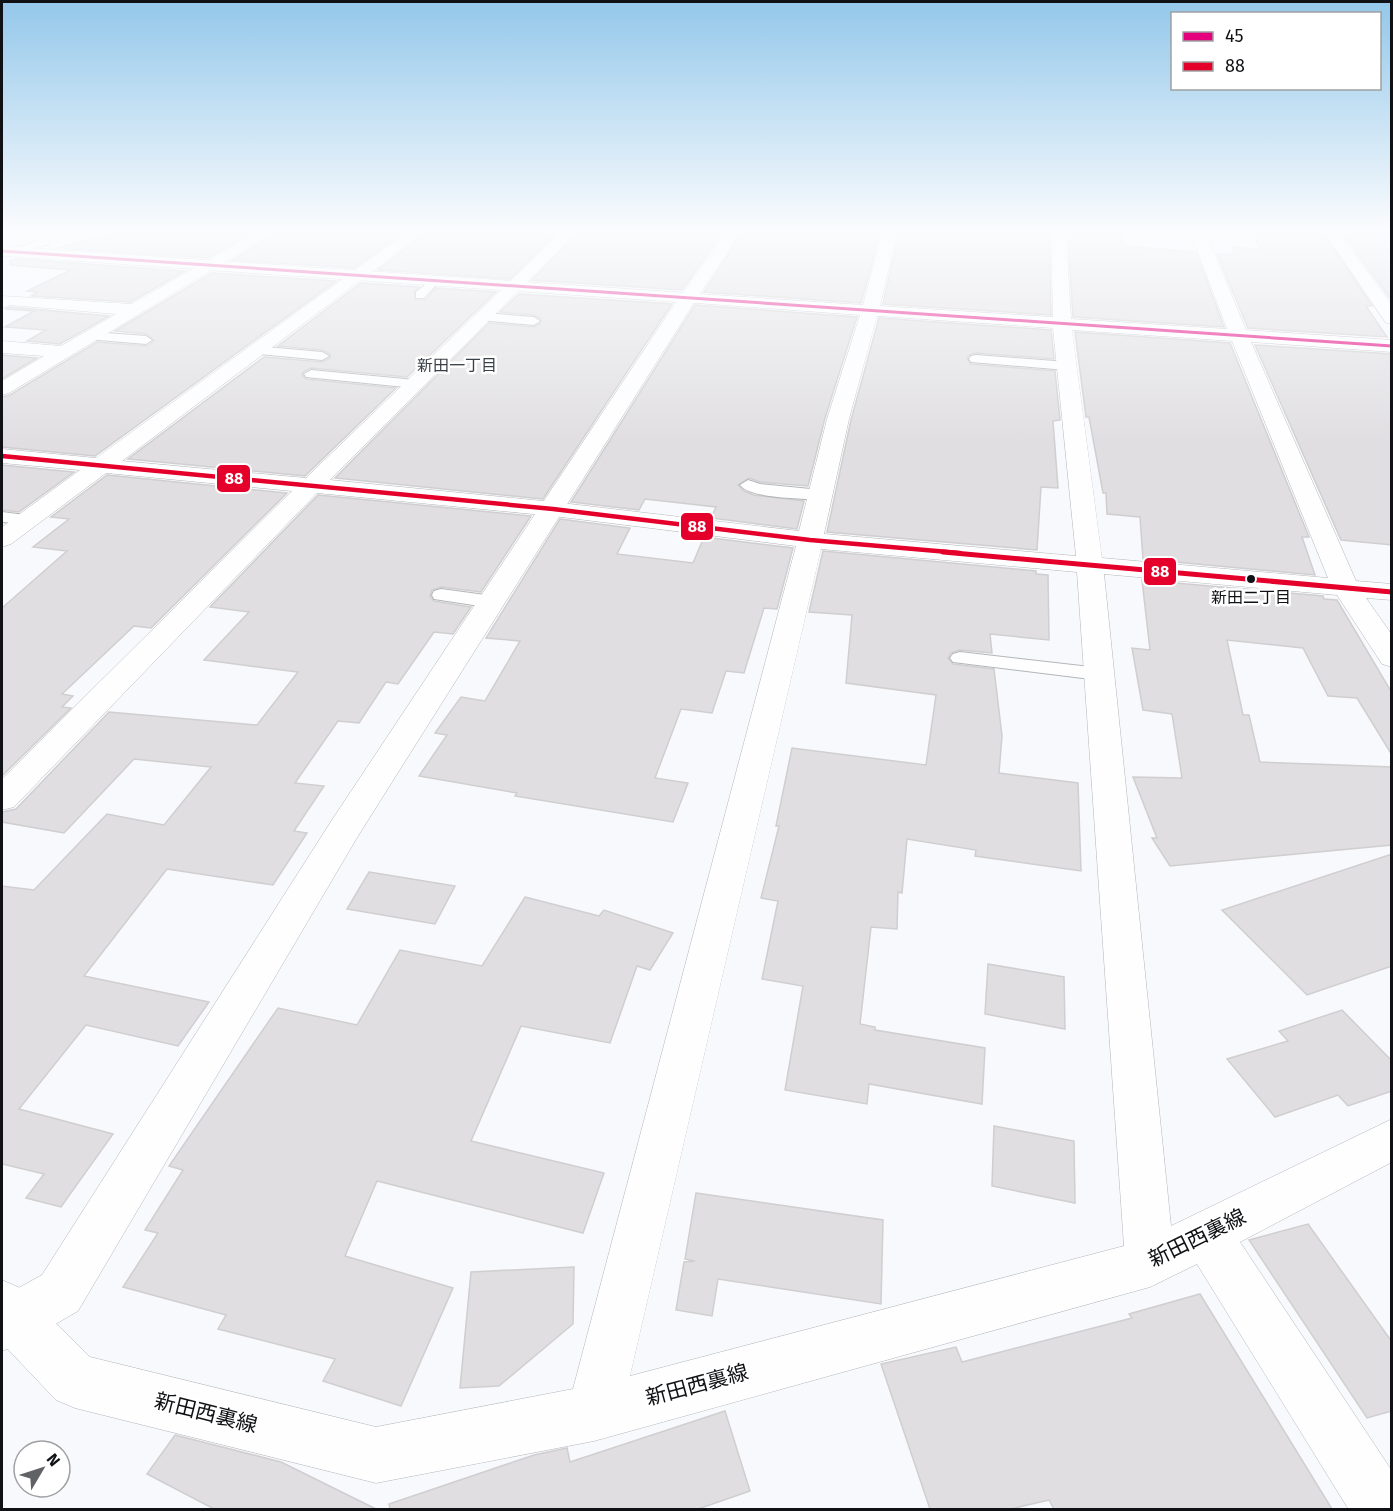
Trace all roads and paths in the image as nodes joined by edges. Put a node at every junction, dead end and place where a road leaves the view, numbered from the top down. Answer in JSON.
{"nodes":[{"id":1,"x":52,"y":304,"type":"edge"},
{"id":2,"x":146,"y":304,"type":"edge"},
{"id":3,"x":318,"y":304,"type":"edge"},
{"id":4,"x":497,"y":304,"type":"edge"},
{"id":5,"x":684,"y":304,"type":"edge"},
{"id":6,"x":772,"y":304,"type":"edge"},
{"id":7,"x":872,"y":304,"type":"edge"},
{"id":8,"x":1061,"y":304,"type":"edge"},
{"id":9,"x":1226,"y":304,"type":"edge"},
{"id":10,"x":1381,"y":304,"type":"edge"},
{"id":11,"x":135,"y":310,"type":"junction"},
{"id":12,"x":870,"y":310,"type":"junction"},
{"id":13,"x":483,"y":318,"type":"junction"},
{"id":14,"x":1392,"y":319,"type":"edge"},
{"id":15,"x":534,"y":321,"type":"dead end"},
{"id":16,"x":1062,"y":324,"type":"junction"},
{"id":17,"x":92,"y":336,"type":"junction"},
{"id":18,"x":1239,"y":336,"type":"junction"},
{"id":19,"x":146,"y":340,"type":"dead end"},
{"id":20,"x":1392,"y":346,"type":"edge"},
{"id":21,"x":2,"y":347,"type":"edge"},
{"id":22,"x":255,"y":350,"type":"junction"},
{"id":23,"x":64,"y":352,"type":"junction"},
{"id":24,"x":322,"y":356,"type":"dead end"},
{"id":25,"x":976,"y":359,"type":"dead end"},
{"id":26,"x":1067,"y":366,"type":"junction"},
{"id":27,"x":311,"y":374,"type":"dead end"},
{"id":28,"x":416,"y":384,"type":"junction"},
{"id":29,"x":2,"y":389,"type":"edge"},
{"id":30,"x":2,"y":456,"type":"edge"},
{"id":31,"x":99,"y":466,"type":"junction"},
{"id":32,"x":748,"y":485,"type":"dead end"},
{"id":33,"x":310,"y":487,"type":"junction"},
{"id":34,"x":821,"y":495,"type":"junction"},
{"id":35,"x":553,"y":509,"type":"junction"},
{"id":36,"x":2,"y":516,"type":"edge"},
{"id":37,"x":27,"y":520,"type":"junction"},
{"id":38,"x":2,"y":539,"type":"edge"},
{"id":39,"x":810,"y":540,"type":"junction"},
{"id":40,"x":1090,"y":565,"type":"junction"},
{"id":41,"x":1346,"y":588,"type":"junction"},
{"id":42,"x":1392,"y":592,"type":"edge"},
{"id":43,"x":441,"y":595,"type":"dead end"},
{"id":44,"x":493,"y":602,"type":"junction"},
{"id":45,"x":960,"y":658,"type":"dead end"},
{"id":46,"x":1392,"y":658,"type":"edge"},
{"id":47,"x":1099,"y":674,"type":"junction"},
{"id":48,"x":2,"y":799,"type":"edge"},
{"id":49,"x":1392,"y":1139,"type":"edge"},
{"id":50,"x":1206,"y":1234,"type":"junction"},
{"id":51,"x":1150,"y":1263,"type":"junction"},
{"id":52,"x":6,"y":1317,"type":"edge"},
{"id":53,"x":594,"y":1413,"type":"junction"},
{"id":54,"x":1383,"y":1509,"type":"edge"}],
"edges":[{"from":1,"to":11,"type":"street"},
{"from":2,"to":11,"type":"street"},
{"from":3,"to":22,"type":"street"},
{"from":4,"to":13,"type":"street"},
{"from":5,"to":35,"type":"street"},
{"from":6,"to":12,"type":"street"},
{"from":7,"to":12,"type":"street"},
{"from":8,"to":16,"type":"street"},
{"from":9,"to":18,"type":"street"},
{"from":10,"to":14,"type":"street"},
{"from":11,"to":17,"type":"street"},
{"from":12,"to":16,"type":"street"},
{"from":12,"to":34,"type":"street"},
{"from":13,"to":15,"type":"lane"},
{"from":13,"to":28,"type":"street"},
{"from":16,"to":18,"type":"street"},
{"from":16,"to":26,"type":"street"},
{"from":17,"to":19,"type":"lane"},
{"from":17,"to":23,"type":"street"},
{"from":18,"to":20,"type":"street"},
{"from":18,"to":41,"type":"street"},
{"from":21,"to":23,"type":"street"},
{"from":22,"to":24,"type":"lane"},
{"from":22,"to":31,"type":"street"},
{"from":23,"to":29,"type":"street"},
{"from":25,"to":26,"type":"lane"},
{"from":26,"to":40,"type":"street"},
{"from":27,"to":28,"type":"lane"},
{"from":28,"to":33,"type":"street"},
{"from":30,"to":31,"type":"street"},
{"from":31,"to":33,"type":"street"},
{"from":31,"to":37,"type":"street"},
{"from":32,"to":34,"type":"lane"},
{"from":33,"to":35,"type":"street"},
{"from":33,"to":48,"type":"street"},
{"from":34,"to":39,"type":"street"},
{"from":35,"to":39,"type":"street"},
{"from":35,"to":44,"type":"street"},
{"from":36,"to":37,"type":"lane"},
{"from":37,"to":38,"type":"street"},
{"from":39,"to":40,"type":"street"},
{"from":39,"to":53,"type":"street"},
{"from":40,"to":41,"type":"street"},
{"from":40,"to":47,"type":"street"},
{"from":41,"to":42,"type":"street"},
{"from":41,"to":46,"type":"street"},
{"from":43,"to":44,"type":"lane"},
{"from":44,"to":52,"type":"street"},
{"from":45,"to":47,"type":"lane"},
{"from":47,"to":51,"type":"street"},
{"from":49,"to":50,"type":"street","name":"新田西裏線"},
{"from":50,"to":51,"type":"street","name":"新田西裏線"},
{"from":50,"to":54,"type":"street"},
{"from":51,"to":53,"type":"street","name":"新田西裏線"},
{"from":52,"to":53,"type":"street","name":"新田西裏線"}]}
